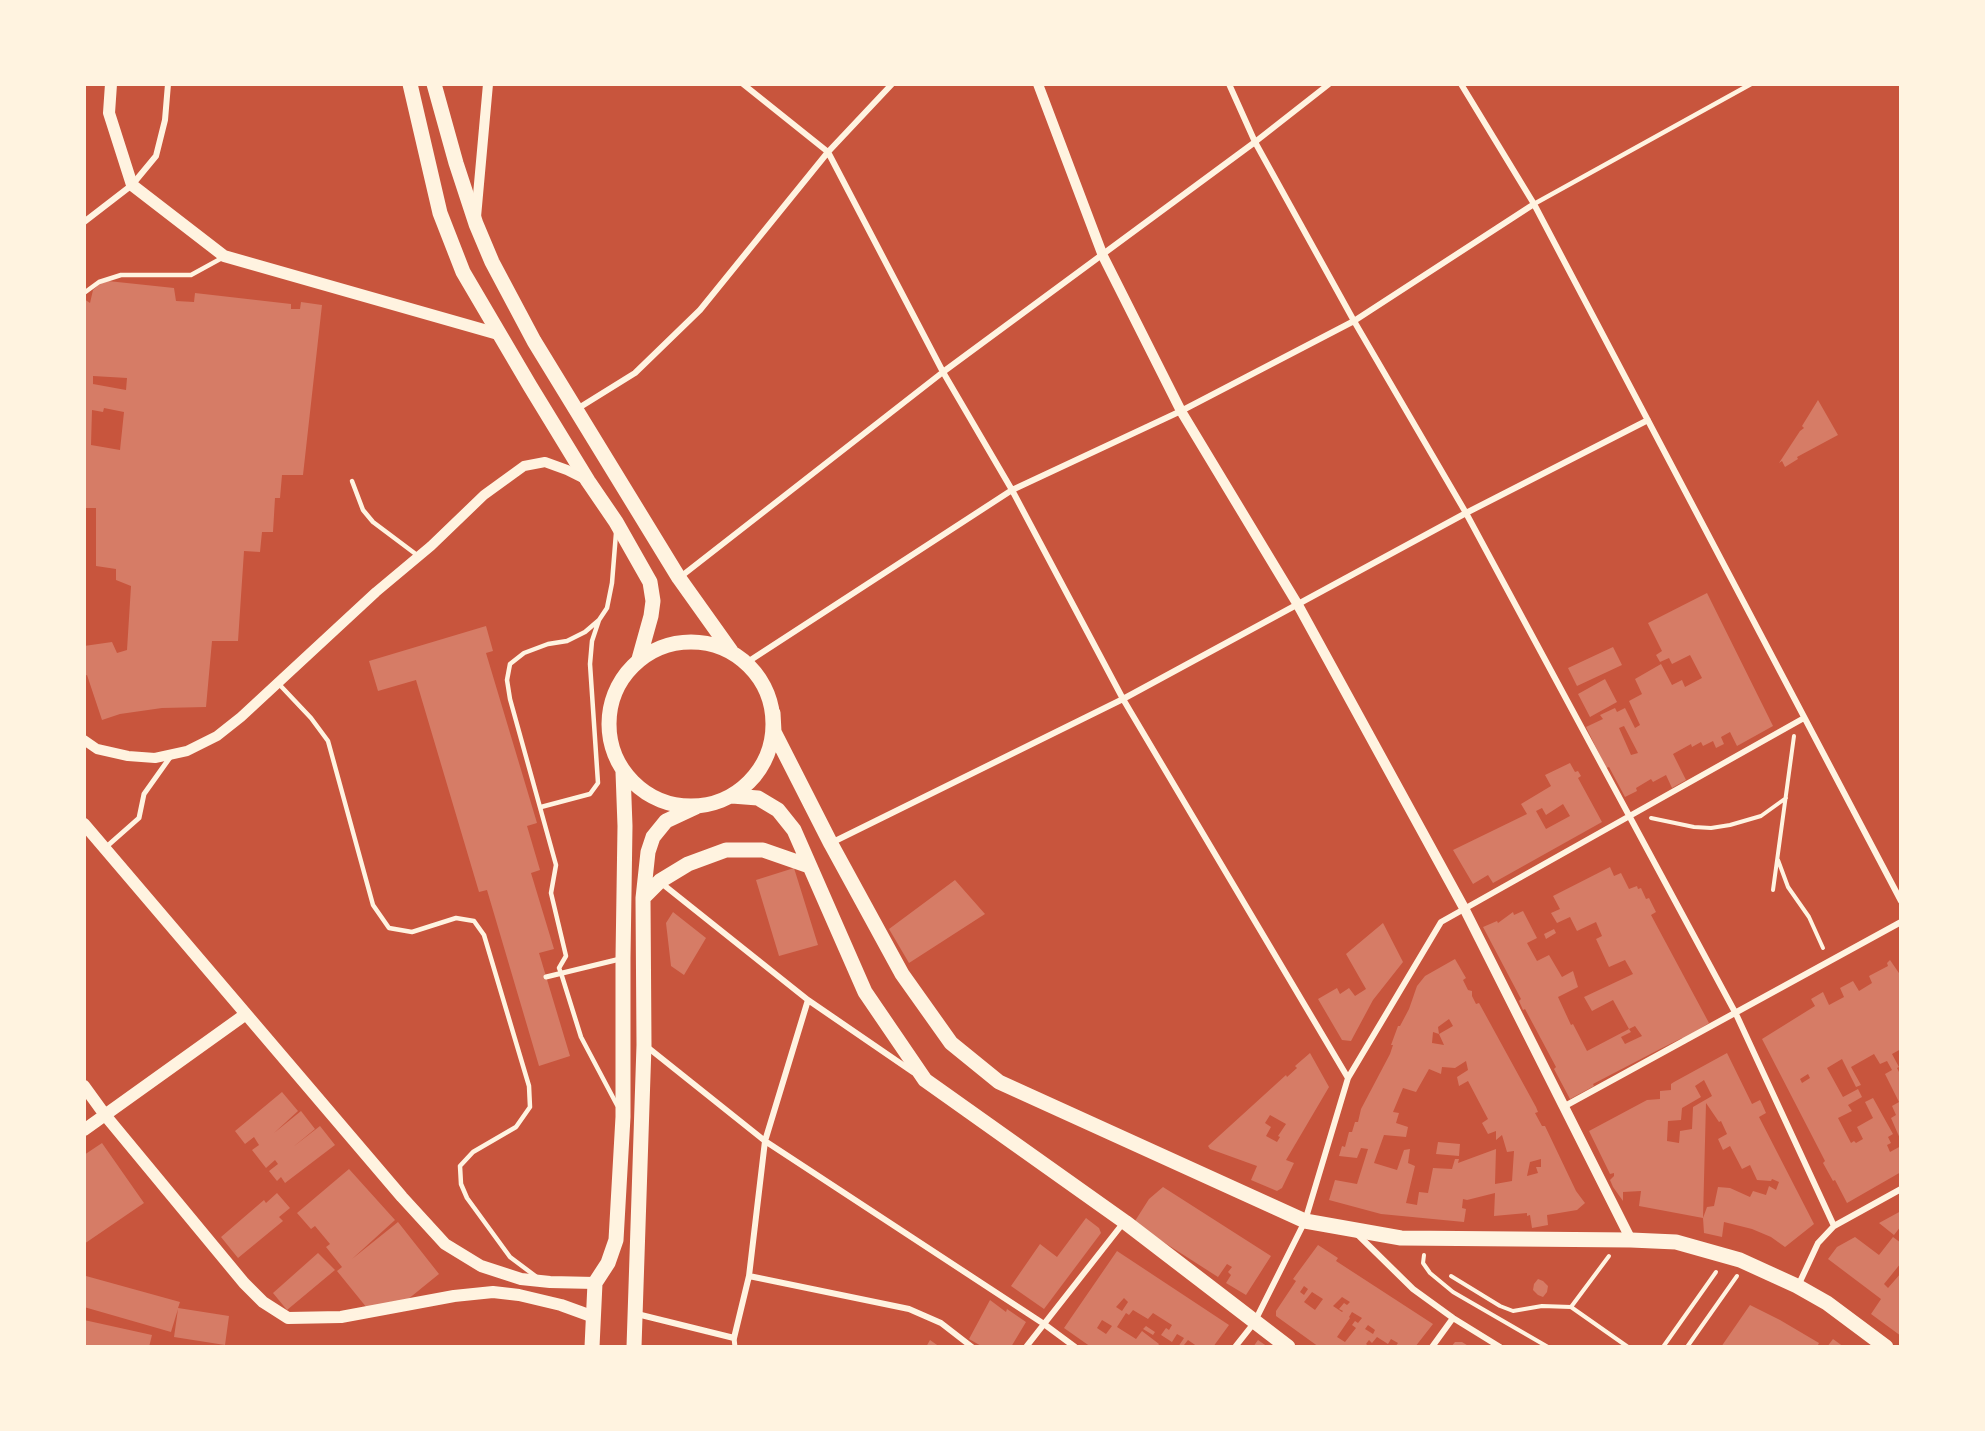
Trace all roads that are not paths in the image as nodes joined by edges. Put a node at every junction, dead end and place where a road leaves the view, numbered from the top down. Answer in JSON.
{"nodes":[{"id":1,"x":111,"y":84,"type":"edge"},
{"id":2,"x":168,"y":84,"type":"edge"},
{"id":3,"x":410,"y":84,"type":"edge"},
{"id":4,"x":434,"y":84,"type":"edge"},
{"id":5,"x":488,"y":84,"type":"edge"},
{"id":6,"x":743,"y":84,"type":"edge"},
{"id":7,"x":880,"y":84,"type":"edge"},
{"id":8,"x":892,"y":84,"type":"edge"},
{"id":9,"x":1038,"y":84,"type":"edge"},
{"id":10,"x":1229,"y":84,"type":"edge"},
{"id":11,"x":1329,"y":84,"type":"edge"},
{"id":12,"x":1461,"y":84,"type":"edge"},
{"id":13,"x":1751,"y":84,"type":"edge"},
{"id":14,"x":884,"y":91,"type":"junction"},
{"id":15,"x":1255,"y":142,"type":"junction"},
{"id":16,"x":828,"y":152,"type":"junction"},
{"id":17,"x":132,"y":185,"type":"junction"},
{"id":18,"x":1534,"y":204,"type":"junction"},
{"id":19,"x":84,"y":222,"type":"edge"},
{"id":20,"x":476,"y":224,"type":"junction"},
{"id":21,"x":224,"y":256,"type":"junction"},
{"id":22,"x":1103,"y":256,"type":"junction"},
{"id":23,"x":84,"y":293,"type":"edge"},
{"id":24,"x":1354,"y":321,"type":"junction"},
{"id":25,"x":498,"y":334,"type":"junction"},
{"id":26,"x":943,"y":372,"type":"junction"},
{"id":27,"x":576,"y":409,"type":"junction"},
{"id":28,"x":1181,"y":411,"type":"junction"},
{"id":29,"x":1648,"y":420,"type":"junction"},
{"id":30,"x":352,"y":481,"type":"dead end"},
{"id":31,"x":588,"y":481,"type":"junction"},
{"id":32,"x":1012,"y":490,"type":"junction"},
{"id":33,"x":1466,"y":513,"type":"junction"},
{"id":34,"x":616,"y":522,"type":"junction"},
{"id":35,"x":418,"y":556,"type":"junction"},
{"id":36,"x":679,"y":578,"type":"junction"},
{"id":37,"x":1298,"y":605,"type":"junction"},
{"id":38,"x":599,"y":620,"type":"junction"},
{"id":39,"x":731,"y":651,"type":"junction"},
{"id":40,"x":639,"y":659,"type":"junction"},
{"id":41,"x":746,"y":663,"type":"junction"},
{"id":42,"x":277,"y":682,"type":"junction"},
{"id":43,"x":1123,"y":699,"type":"junction"},
{"id":44,"x":772,"y":713,"type":"junction"},
{"id":45,"x":1804,"y":718,"type":"junction"},
{"id":46,"x":84,"y":740,"type":"edge"},
{"id":47,"x":172,"y":754,"type":"junction"},
{"id":48,"x":623,"y":772,"type":"junction"},
{"id":49,"x":732,"y":796,"type":"junction"},
{"id":50,"x":541,"y":807,"type":"junction"},
{"id":51,"x":696,"y":807,"type":"junction"},
{"id":52,"x":1630,"y":816,"type":"junction"},
{"id":53,"x":84,"y":824,"type":"edge"},
{"id":54,"x":831,"y":844,"type":"junction"},
{"id":55,"x":104,"y":849,"type":"junction"},
{"id":56,"x":809,"y":866,"type":"junction"},
{"id":57,"x":660,"y":881,"type":"junction"},
{"id":58,"x":643,"y":898,"type":"junction"},
{"id":59,"x":1901,"y":901,"type":"edge"},
{"id":60,"x":1464,"y":908,"type":"junction"},
{"id":61,"x":1901,"y":922,"type":"edge"},
{"id":62,"x":623,"y":958,"type":"junction"},
{"id":63,"x":561,"y":973,"type":"junction"},
{"id":64,"x":546,"y":976,"type":"dead end"},
{"id":65,"x":808,"y":1000,"type":"junction"},
{"id":66,"x":246,"y":1014,"type":"junction"},
{"id":67,"x":1736,"y":1014,"type":"junction"},
{"id":68,"x":644,"y":1045,"type":"junction"},
{"id":69,"x":1348,"y":1078,"type":"junction"},
{"id":70,"x":925,"y":1080,"type":"junction"},
{"id":71,"x":84,"y":1086,"type":"edge"},
{"id":72,"x":1565,"y":1106,"type":"junction"},
{"id":73,"x":105,"y":1115,"type":"junction"},
{"id":74,"x":623,"y":1117,"type":"junction"},
{"id":75,"x":84,"y":1130,"type":"edge"},
{"id":76,"x":765,"y":1141,"type":"junction"},
{"id":77,"x":1901,"y":1189,"type":"edge"},
{"id":78,"x":1305,"y":1221,"type":"junction"},
{"id":79,"x":1125,"y":1222,"type":"junction"},
{"id":80,"x":1834,"y":1226,"type":"junction"},
{"id":81,"x":1352,"y":1230,"type":"junction"},
{"id":82,"x":1631,"y":1240,"type":"junction"},
{"id":83,"x":749,"y":1276,"type":"junction"},
{"id":84,"x":543,"y":1281,"type":"junction"},
{"id":85,"x":595,"y":1283,"type":"junction"},
{"id":86,"x":1797,"y":1286,"type":"junction"},
{"id":87,"x":635,"y":1314,"type":"junction"},
{"id":88,"x":594,"y":1317,"type":"junction"},
{"id":89,"x":1453,"y":1318,"type":"junction"},
{"id":90,"x":1254,"y":1323,"type":"junction"},
{"id":91,"x":1044,"y":1324,"type":"junction"},
{"id":92,"x":734,"y":1338,"type":"junction"},
{"id":93,"x":593,"y":1345,"type":"edge"},
{"id":94,"x":634,"y":1345,"type":"edge"},
{"id":95,"x":735,"y":1347,"type":"edge"},
{"id":96,"x":972,"y":1347,"type":"edge"},
{"id":97,"x":1026,"y":1347,"type":"edge"},
{"id":98,"x":1075,"y":1347,"type":"edge"},
{"id":99,"x":1235,"y":1347,"type":"edge"},
{"id":100,"x":1288,"y":1347,"type":"edge"},
{"id":101,"x":1432,"y":1347,"type":"edge"},
{"id":102,"x":1500,"y":1347,"type":"edge"},
{"id":103,"x":1886,"y":1347,"type":"edge"}],
"edges":[{"from":1,"to":17,"type":"main road"},
{"from":2,"to":17,"type":"street"},
{"from":3,"to":25,"type":"main road"},
{"from":4,"to":20,"type":"main road"},
{"from":5,"to":20,"type":"street"},
{"from":6,"to":16,"type":"street"},
{"from":7,"to":14,"type":"street"},
{"from":8,"to":14,"type":"street"},
{"from":9,"to":22,"type":"street"},
{"from":10,"to":15,"type":"street"},
{"from":11,"to":15,"type":"street"},
{"from":12,"to":18,"type":"street"},
{"from":13,"to":18,"type":"lane"},
{"from":14,"to":16,"type":"street"},
{"from":15,"to":22,"type":"street"},
{"from":15,"to":24,"type":"street"},
{"from":16,"to":26,"type":"street"},
{"from":16,"to":27,"type":"street"},
{"from":17,"to":19,"type":"street"},
{"from":17,"to":21,"type":"main road"},
{"from":18,"to":24,"type":"street"},
{"from":18,"to":29,"type":"street"},
{"from":20,"to":27,"type":"main road"},
{"from":21,"to":23,"type":"lane"},
{"from":21,"to":25,"type":"main road"},
{"from":22,"to":26,"type":"street"},
{"from":22,"to":28,"type":"street"},
{"from":24,"to":28,"type":"street"},
{"from":24,"to":33,"type":"street"},
{"from":25,"to":31,"type":"main road"},
{"from":26,"to":32,"type":"street"},
{"from":26,"to":36,"type":"street"},
{"from":27,"to":36,"type":"main road"},
{"from":28,"to":32,"type":"street"},
{"from":28,"to":37,"type":"street"},
{"from":29,"to":33,"type":"street"},
{"from":29,"to":45,"type":"street"},
{"from":30,"to":35,"type":"lane"},
{"from":31,"to":34,"type":"main road"},
{"from":31,"to":35,"type":"street"},
{"from":32,"to":41,"type":"street"},
{"from":32,"to":43,"type":"street"},
{"from":33,"to":37,"type":"street"},
{"from":33,"to":52,"type":"street"},
{"from":34,"to":38,"type":"lane"},
{"from":34,"to":40,"type":"main road"},
{"from":35,"to":42,"type":"street"},
{"from":36,"to":39,"type":"main road"},
{"from":37,"to":43,"type":"street"},
{"from":37,"to":60,"type":"street"},
{"from":38,"to":50,"type":"lane"},
{"from":38,"to":50,"type":"lane"},
{"from":39,"to":40,"type":"main road"},
{"from":39,"to":41,"type":"main road"},
{"from":40,"to":48,"type":"main road"},
{"from":41,"to":44,"type":"main road"},
{"from":42,"to":47,"type":"street"},
{"from":42,"to":84,"type":"lane"},
{"from":43,"to":54,"type":"street"},
{"from":43,"to":69,"type":"street"},
{"from":44,"to":49,"type":"main road"},
{"from":44,"to":54,"type":"main road"},
{"from":45,"to":52,"type":"street"},
{"from":45,"to":59,"type":"street"},
{"from":46,"to":47,"type":"street"},
{"from":47,"to":55,"type":"street"},
{"from":48,"to":51,"type":"main road"},
{"from":48,"to":62,"type":"main road"},
{"from":49,"to":51,"type":"main road"},
{"from":49,"to":56,"type":"main road"},
{"from":50,"to":63,"type":"lane"},
{"from":51,"to":58,"type":"main road"},
{"from":52,"to":60,"type":"street"},
{"from":52,"to":67,"type":"street"},
{"from":53,"to":55,"type":"main road"},
{"from":54,"to":78,"type":"main road"},
{"from":55,"to":66,"type":"main road"},
{"from":56,"to":57,"type":"main road"},
{"from":56,"to":70,"type":"main road"},
{"from":57,"to":58,"type":"main road"},
{"from":57,"to":65,"type":"street"},
{"from":58,"to":68,"type":"main road"},
{"from":60,"to":69,"type":"street"},
{"from":60,"to":72,"type":"street"},
{"from":61,"to":67,"type":"street"},
{"from":62,"to":63,"type":"street"},
{"from":62,"to":74,"type":"main road"},
{"from":63,"to":64,"type":"street"},
{"from":63,"to":74,"type":"lane"},
{"from":65,"to":70,"type":"street"},
{"from":65,"to":76,"type":"street"},
{"from":66,"to":73,"type":"main road"},
{"from":66,"to":84,"type":"main road"},
{"from":67,"to":72,"type":"street"},
{"from":67,"to":80,"type":"street"},
{"from":68,"to":76,"type":"street"},
{"from":68,"to":87,"type":"main road"},
{"from":69,"to":78,"type":"street"},
{"from":70,"to":79,"type":"main road"},
{"from":71,"to":73,"type":"main road"},
{"from":72,"to":82,"type":"street"},
{"from":73,"to":75,"type":"main road"},
{"from":73,"to":88,"type":"main road"},
{"from":74,"to":85,"type":"main road"},
{"from":76,"to":83,"type":"street"},
{"from":76,"to":91,"type":"street"},
{"from":77,"to":80,"type":"street"},
{"from":78,"to":81,"type":"main road"},
{"from":78,"to":90,"type":"street"},
{"from":79,"to":90,"type":"main road"},
{"from":79,"to":91,"type":"street"},
{"from":80,"to":86,"type":"street"},
{"from":81,"to":82,"type":"main road"},
{"from":81,"to":89,"type":"street"},
{"from":82,"to":86,"type":"main road"},
{"from":83,"to":92,"type":"street"},
{"from":83,"to":96,"type":"street"},
{"from":84,"to":85,"type":"main road"},
{"from":85,"to":88,"type":"main road"},
{"from":86,"to":103,"type":"main road"},
{"from":87,"to":92,"type":"street"},
{"from":87,"to":94,"type":"main road"},
{"from":88,"to":93,"type":"main road"},
{"from":89,"to":101,"type":"street"},
{"from":89,"to":102,"type":"street"},
{"from":90,"to":99,"type":"street"},
{"from":90,"to":100,"type":"main road"},
{"from":91,"to":97,"type":"street"},
{"from":91,"to":98,"type":"street"},
{"from":92,"to":95,"type":"street"}]}
